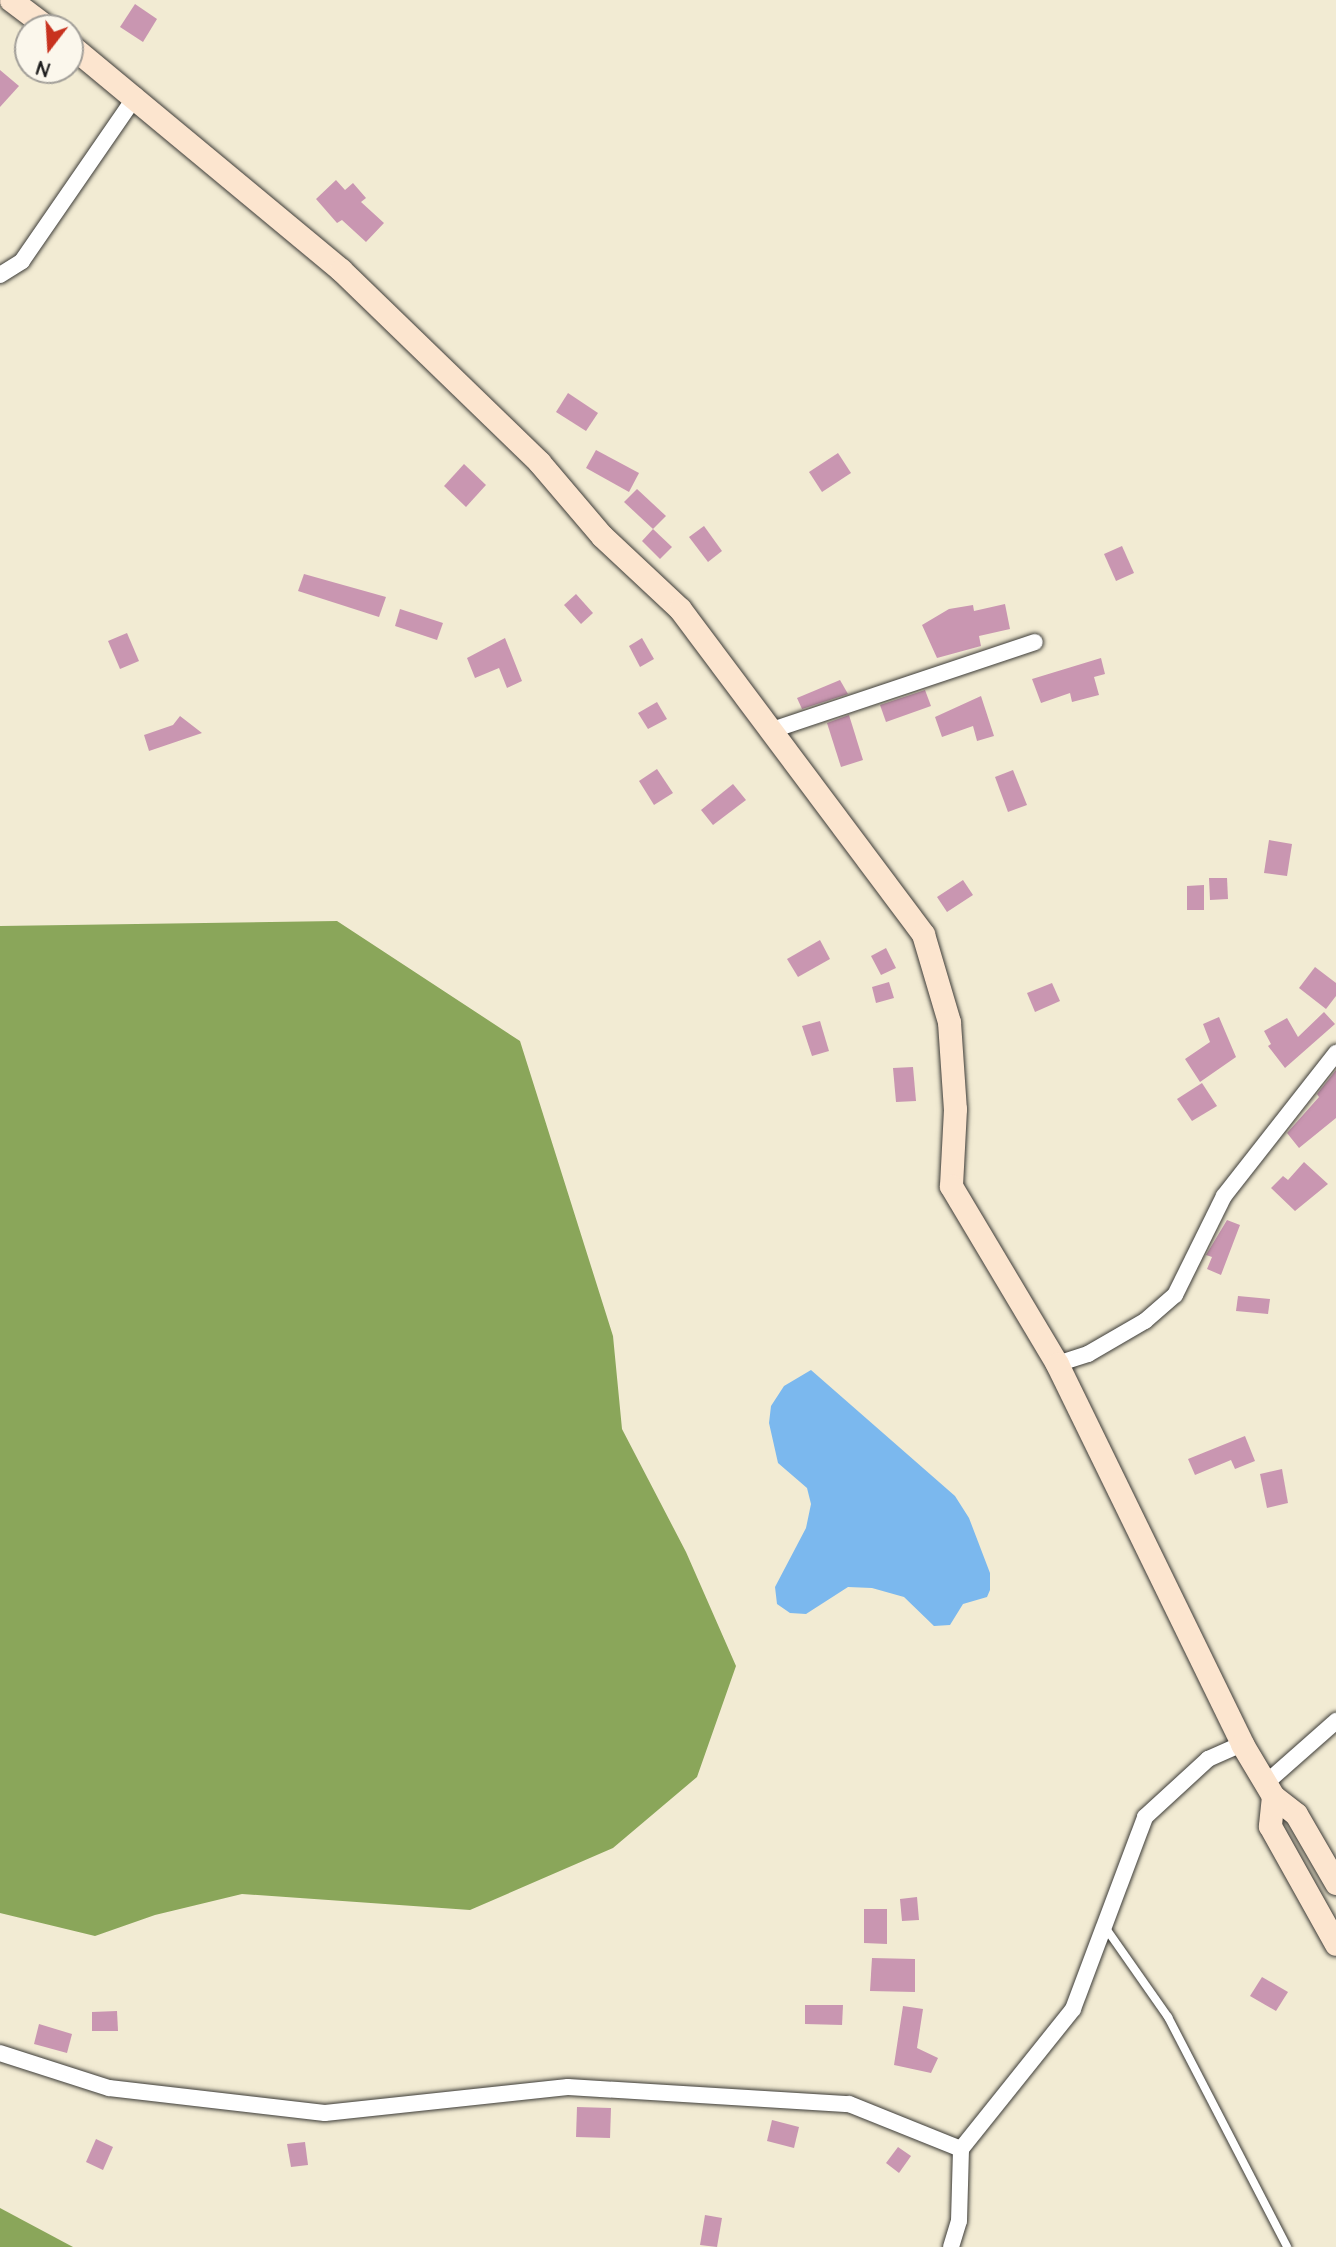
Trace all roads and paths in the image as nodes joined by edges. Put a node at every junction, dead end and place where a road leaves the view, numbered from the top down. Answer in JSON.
{"nodes":[{"id":1,"x":12,"y":0,"type":"edge"},
{"id":2,"x":30,"y":14,"type":"edge"},
{"id":3,"x":84,"y":56,"type":"edge"},
{"id":4,"x":136,"y":96,"type":"junction"},
{"id":5,"x":0,"y":275,"type":"edge"},
{"id":6,"x":1035,"y":642,"type":"dead end"},
{"id":7,"x":772,"y":730,"type":"junction"},
{"id":8,"x":1336,"y":1053,"type":"edge"},
{"id":9,"x":1057,"y":1364,"type":"junction"},
{"id":10,"x":1336,"y":1721,"type":"edge"},
{"id":11,"x":1242,"y":1744,"type":"junction"},
{"id":12,"x":1269,"y":1790,"type":"junction"},
{"id":13,"x":1336,"y":1883,"type":"edge"},
{"id":14,"x":1105,"y":1927,"type":"junction"},
{"id":15,"x":1336,"y":1944,"type":"edge"},
{"id":16,"x":0,"y":2053,"type":"edge"},
{"id":17,"x":961,"y":2149,"type":"junction"},
{"id":18,"x":951,"y":2247,"type":"edge"},
{"id":19,"x":1287,"y":2247,"type":"edge"}],
"edges":[{"from":1,"to":2,"type":"main road"},
{"from":3,"to":4,"type":"main road"},
{"from":4,"to":5,"type":"street"},
{"from":4,"to":7,"type":"main road"},
{"from":6,"to":7,"type":"street"},
{"from":7,"to":9,"type":"main road"},
{"from":8,"to":9,"type":"street"},
{"from":9,"to":11,"type":"main road"},
{"from":10,"to":12,"type":"street"},
{"from":11,"to":12,"type":"main road"},
{"from":11,"to":14,"type":"street"},
{"from":12,"to":13,"type":"main road"},
{"from":12,"to":15,"type":"main road"},
{"from":14,"to":17,"type":"street"},
{"from":14,"to":19,"type":"lane"},
{"from":16,"to":17,"type":"street"},
{"from":17,"to":18,"type":"street"}]}
